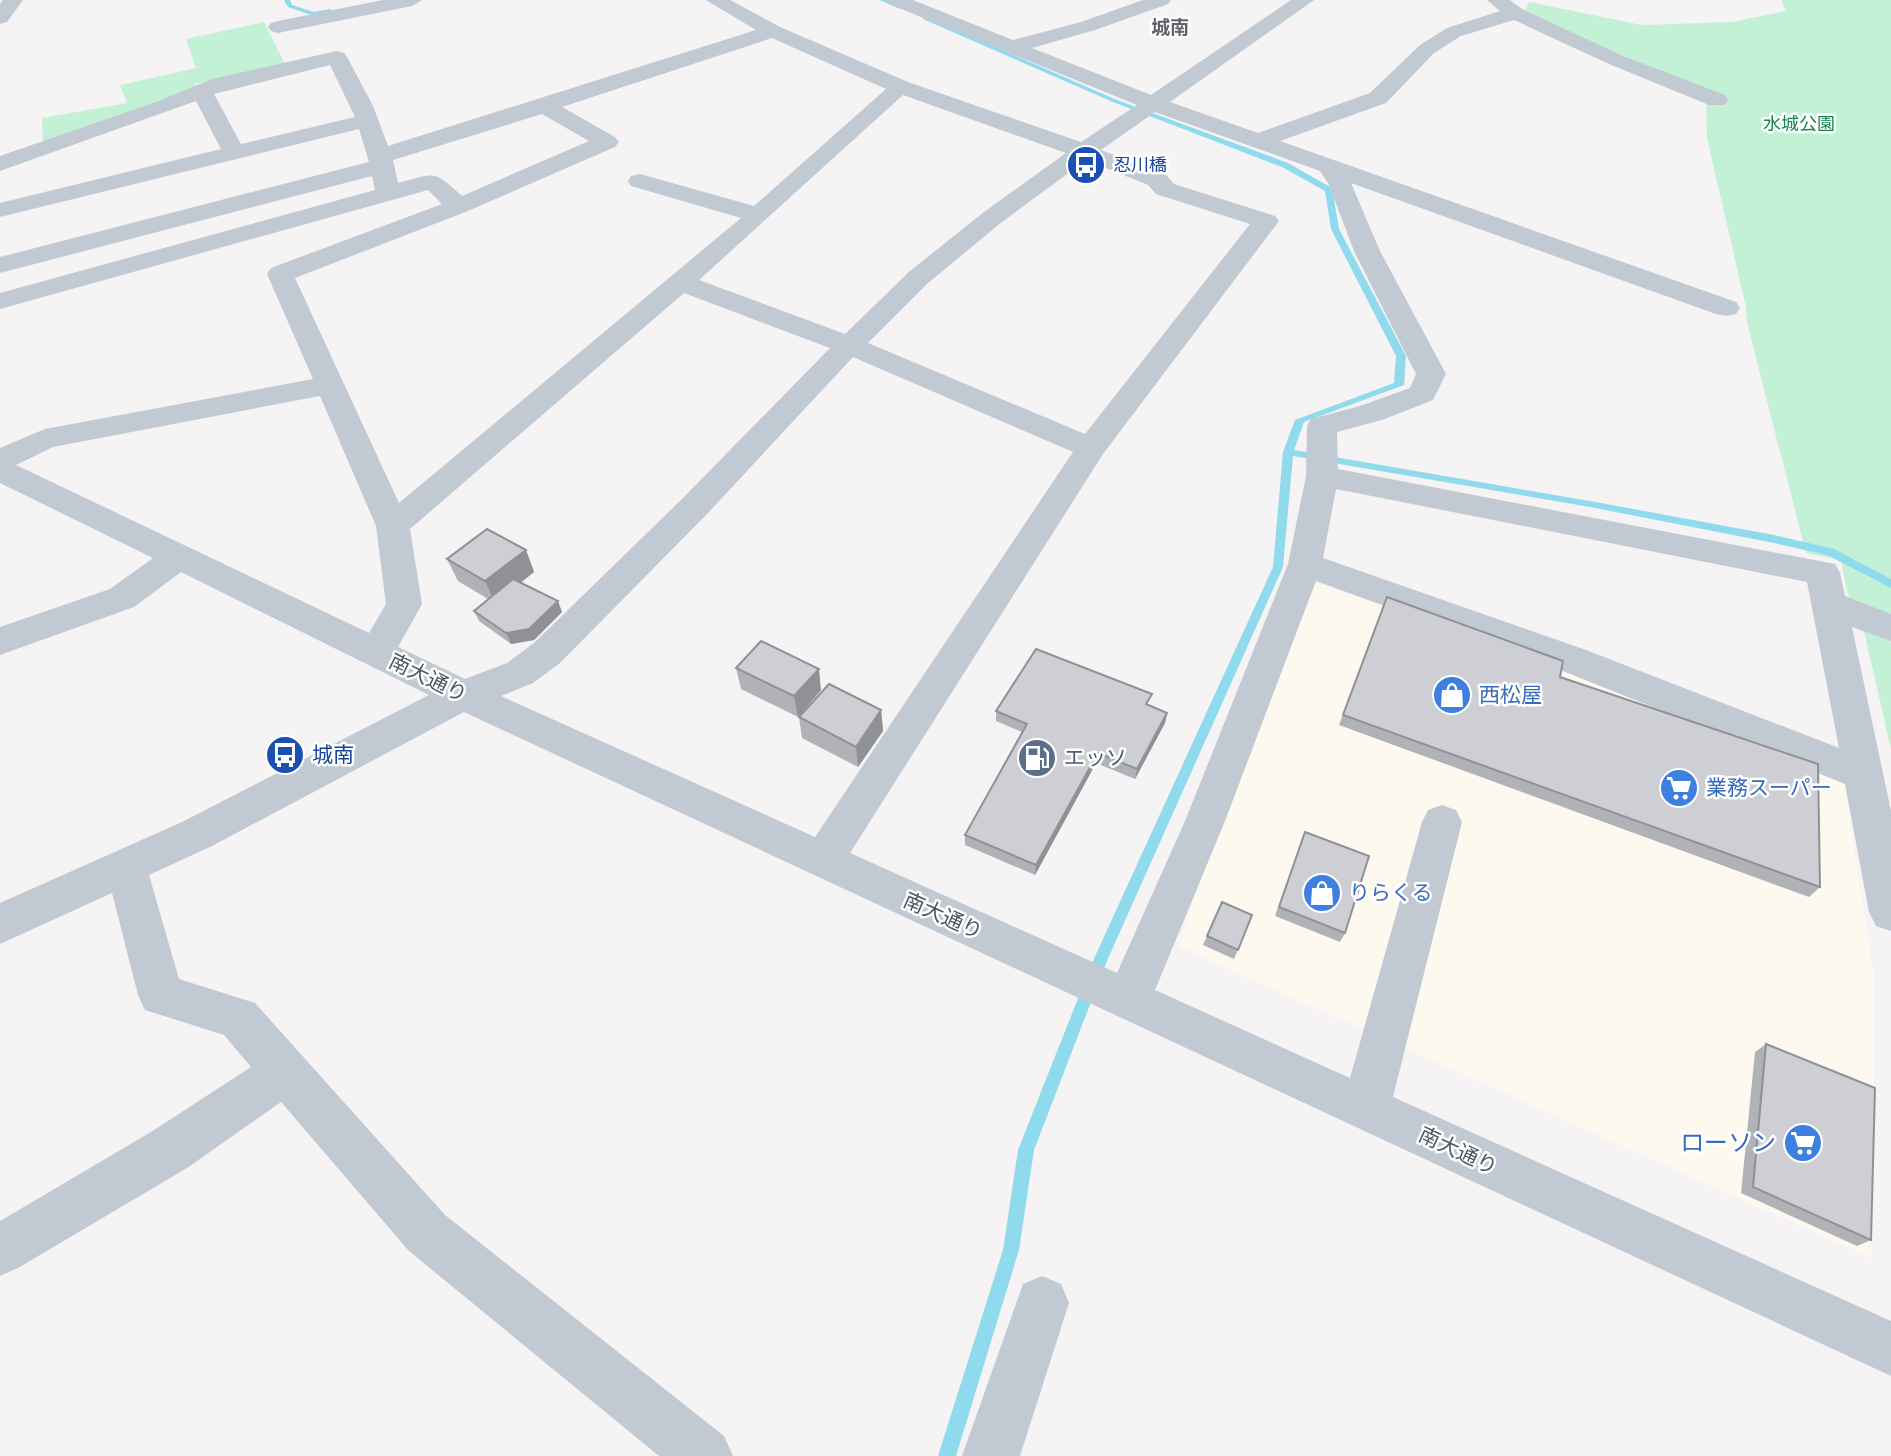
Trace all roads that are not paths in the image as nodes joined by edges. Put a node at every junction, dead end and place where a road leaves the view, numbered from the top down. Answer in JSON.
{"nodes":[{"id":1,"x":412,"y":0,"type":"edge"},
{"id":2,"x":716,"y":0,"type":"edge"},
{"id":3,"x":1161,"y":0,"type":"edge"},
{"id":4,"x":1304,"y":0,"type":"edge"},
{"id":5,"x":1497,"y":0,"type":"edge"},
{"id":6,"x":907,"y":1,"type":"edge"},
{"id":7,"x":770,"y":6,"type":"dead end"},
{"id":8,"x":266,"y":9,"type":"dead end"},
{"id":9,"x":1515,"y":13,"type":"junction"},
{"id":10,"x":746,"y":18,"type":"junction"},
{"id":11,"x":278,"y":27,"type":"junction"},
{"id":12,"x":773,"y":31,"type":"junction"},
{"id":13,"x":1011,"y":47,"type":"junction"},
{"id":14,"x":293,"y":66,"type":"junction"},
{"id":15,"x":900,"y":87,"type":"junction"},
{"id":16,"x":202,"y":91,"type":"junction"},
{"id":17,"x":1717,"y":100,"type":"dead end"},
{"id":18,"x":1154,"y":104,"type":"junction"},
{"id":19,"x":544,"y":106,"type":"junction"},
{"id":20,"x":368,"y":120,"type":"junction"},
{"id":21,"x":1258,"y":141,"type":"junction"},
{"id":22,"x":1084,"y":150,"type":"junction"},
{"id":23,"x":234,"y":152,"type":"junction"},
{"id":24,"x":381,"y":161,"type":"junction"},
{"id":25,"x":0,"y":164,"type":"edge"},
{"id":26,"x":1328,"y":165,"type":"junction"},
{"id":27,"x":640,"y":181,"type":"dead end"},
{"id":28,"x":388,"y":194,"type":"junction"},
{"id":29,"x":459,"y":206,"type":"junction"},
{"id":30,"x":0,"y":210,"type":"edge"},
{"id":31,"x":759,"y":215,"type":"junction"},
{"id":32,"x":0,"y":265,"type":"edge"},
{"id":33,"x":680,"y":282,"type":"junction"},
{"id":34,"x":0,"y":301,"type":"edge"},
{"id":35,"x":1726,"y":308,"type":"dead end"},
{"id":36,"x":849,"y":345,"type":"junction"},
{"id":37,"x":330,"y":385,"type":"junction"},
{"id":38,"x":1091,"y":448,"type":"junction"},
{"id":39,"x":0,"y":460,"type":"edge"},
{"id":40,"x":0,"y":470,"type":"edge"},
{"id":41,"x":1322,"y":476,"type":"junction"},
{"id":42,"x":393,"y":526,"type":"junction"},
{"id":43,"x":179,"y":558,"type":"junction"},
{"id":44,"x":1306,"y":564,"type":"junction"},
{"id":45,"x":1828,"y":603,"type":"junction"},
{"id":46,"x":1891,"y":628,"type":"edge"},
{"id":47,"x":0,"y":642,"type":"edge"},
{"id":48,"x":376,"y":653,"type":"junction"},
{"id":49,"x":463,"y":695,"type":"junction"},
{"id":50,"x":1865,"y":775,"type":"junction"},
{"id":51,"x":1442,"y":822,"type":"dead end"},
{"id":52,"x":822,"y":861,"type":"junction"},
{"id":53,"x":126,"y":867,"type":"junction"},
{"id":54,"x":1890,"y":900,"type":"edge"},
{"id":55,"x":0,"y":924,"type":"edge"},
{"id":56,"x":1128,"y":1000,"type":"junction"},
{"id":57,"x":286,"y":1071,"type":"junction"},
{"id":58,"x":1366,"y":1109,"type":"junction"},
{"id":59,"x":0,"y":1250,"type":"edge"},
{"id":60,"x":1042,"y":1303,"type":"dead end"},
{"id":61,"x":1891,"y":1349,"type":"edge"},
{"id":62,"x":704,"y":1456,"type":"edge"},
{"id":63,"x":991,"y":1456,"type":"edge"}],
"edges":[{"from":1,"to":11,"type":"street"},
{"from":2,"to":10,"type":"street"},
{"from":3,"to":13,"type":"street"},
{"from":4,"to":18,"type":"street"},
{"from":5,"to":9,"type":"street"},
{"from":6,"to":13,"type":"street"},
{"from":7,"to":10,"type":"street"},
{"from":8,"to":11,"type":"street"},
{"from":9,"to":17,"type":"street"},
{"from":9,"to":21,"type":"street"},
{"from":10,"to":12,"type":"street"},
{"from":11,"to":14,"type":"street"},
{"from":12,"to":15,"type":"street"},
{"from":12,"to":19,"type":"street"},
{"from":13,"to":18,"type":"street"},
{"from":14,"to":16,"type":"street"},
{"from":14,"to":20,"type":"street"},
{"from":15,"to":22,"type":"street"},
{"from":15,"to":31,"type":"street"},
{"from":16,"to":23,"type":"street"},
{"from":16,"to":25,"type":"street"},
{"from":18,"to":21,"type":"street"},
{"from":18,"to":22,"type":"street"},
{"from":19,"to":24,"type":"street"},
{"from":19,"to":29,"type":"street"},
{"from":20,"to":23,"type":"street"},
{"from":20,"to":24,"type":"street"},
{"from":21,"to":26,"type":"street"},
{"from":22,"to":36,"type":"street"},
{"from":22,"to":38,"type":"street"},
{"from":23,"to":30,"type":"street"},
{"from":24,"to":28,"type":"street"},
{"from":24,"to":32,"type":"street"},
{"from":26,"to":35,"type":"street"},
{"from":26,"to":41,"type":"street"},
{"from":27,"to":31,"type":"street"},
{"from":28,"to":29,"type":"street"},
{"from":28,"to":34,"type":"street"},
{"from":29,"to":37,"type":"street"},
{"from":31,"to":33,"type":"street"},
{"from":33,"to":36,"type":"street"},
{"from":33,"to":42,"type":"street"},
{"from":36,"to":38,"type":"street"},
{"from":36,"to":49,"type":"street"},
{"from":37,"to":39,"type":"street"},
{"from":37,"to":42,"type":"street"},
{"from":38,"to":52,"type":"street"},
{"from":40,"to":43,"type":"street","name":"南大通り"},
{"from":41,"to":44,"type":"street"},
{"from":41,"to":45,"type":"street"},
{"from":42,"to":48,"type":"street"},
{"from":43,"to":47,"type":"street"},
{"from":43,"to":48,"type":"street","name":"南大通り"},
{"from":44,"to":50,"type":"street"},
{"from":44,"to":56,"type":"street"},
{"from":45,"to":46,"type":"street"},
{"from":45,"to":50,"type":"street"},
{"from":48,"to":49,"type":"street","name":"南大通り"},
{"from":49,"to":52,"type":"street","name":"南大通り"},
{"from":49,"to":53,"type":"street"},
{"from":50,"to":54,"type":"street"},
{"from":51,"to":58,"type":"street"},
{"from":52,"to":56,"type":"street","name":"南大通り"},
{"from":53,"to":55,"type":"street"},
{"from":53,"to":57,"type":"street"},
{"from":56,"to":58,"type":"street","name":"南大通り"},
{"from":57,"to":59,"type":"street"},
{"from":57,"to":62,"type":"street"},
{"from":58,"to":61,"type":"street","name":"南大通り"},
{"from":60,"to":63,"type":"street"}]}
